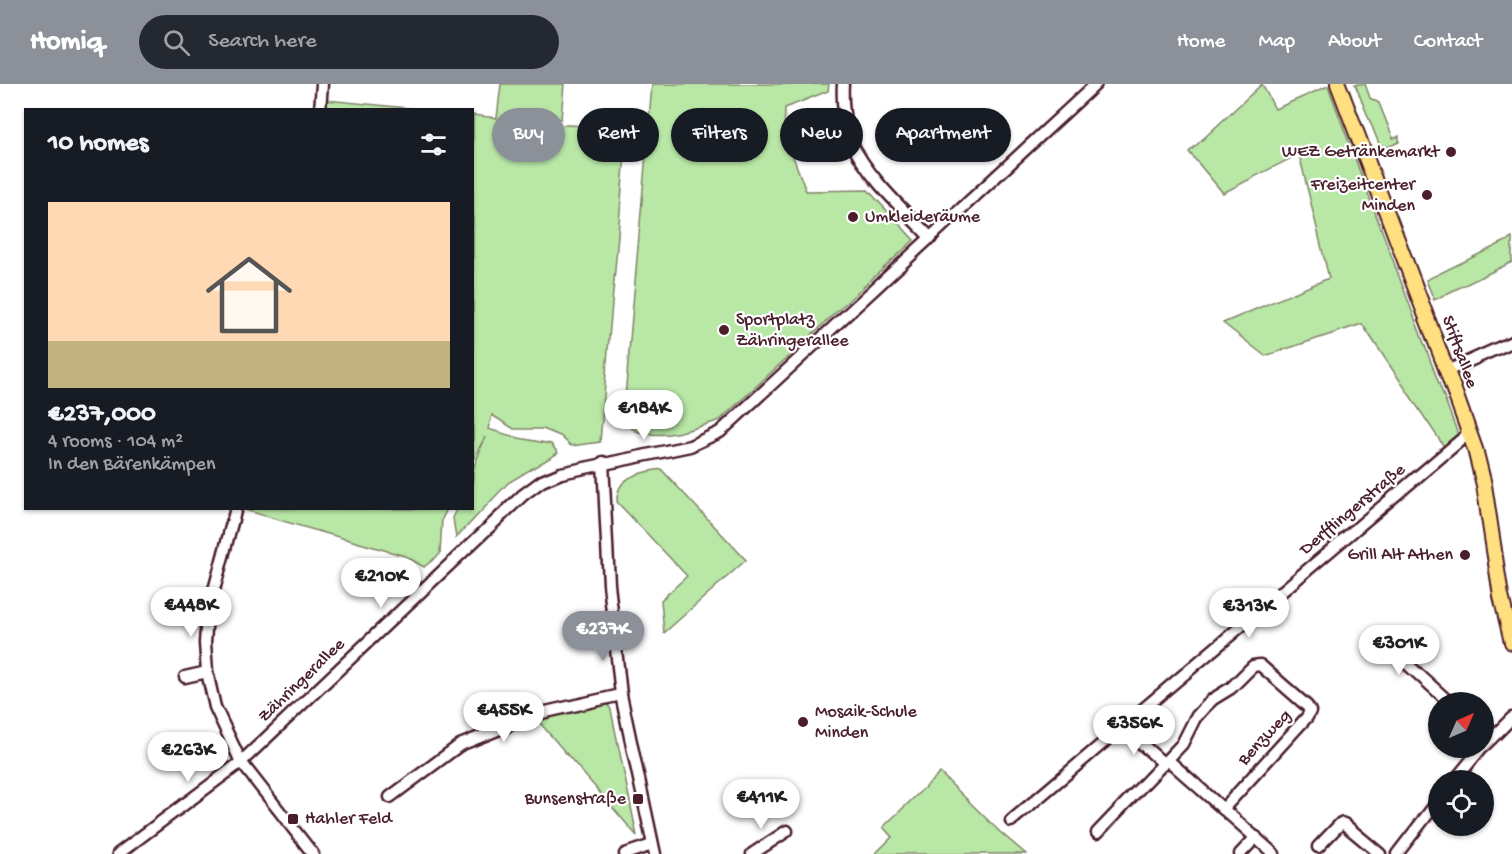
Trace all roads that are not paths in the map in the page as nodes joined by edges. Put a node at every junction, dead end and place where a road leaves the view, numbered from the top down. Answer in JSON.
{"nodes":[{"id":1,"x":322,"y":84,"type":"edge"},
{"id":2,"x":843,"y":84,"type":"edge"},
{"id":3,"x":1095,"y":84,"type":"edge"},
{"id":4,"x":1338,"y":84,"type":"edge"},
{"id":5,"x":320,"y":108,"type":"edge"},
{"id":6,"x":931,"y":238,"type":"junction"},
{"id":7,"x":1512,"y":342,"type":"edge"},
{"id":8,"x":1447,"y":371,"type":"junction"},
{"id":9,"x":1469,"y":433,"type":"junction"},
{"id":10,"x":603,"y":462,"type":"junction"},
{"id":11,"x":235,"y":510,"type":"edge"},
{"id":12,"x":1395,"y":639,"type":"dead end"},
{"id":13,"x":1512,"y":642,"type":"edge"},
{"id":14,"x":207,"y":672,"type":"junction"},
{"id":15,"x":185,"y":677,"type":"dead end"},
{"id":16,"x":1438,"y":692,"type":"edge"},
{"id":17,"x":621,"y":695,"type":"junction"},
{"id":18,"x":1512,"y":718,"type":"edge"},
{"id":19,"x":1124,"y":727,"type":"junction"},
{"id":20,"x":1494,"y":733,"type":"edge"},
{"id":21,"x":1472,"y":758,"type":"edge"},
{"id":22,"x":241,"y":762,"type":"junction"},
{"id":23,"x":1166,"y":762,"type":"junction"},
{"id":24,"x":1463,"y":770,"type":"edge"},
{"id":25,"x":390,"y":797,"type":"dead end"},
{"id":26,"x":1223,"y":809,"type":"junction"},
{"id":27,"x":1428,"y":814,"type":"edge"},
{"id":28,"x":1011,"y":822,"type":"dead end"},
{"id":29,"x":787,"y":831,"type":"dead end"},
{"id":30,"x":1097,"y":833,"type":"dead end"},
{"id":31,"x":1256,"y":837,"type":"junction"},
{"id":32,"x":1318,"y":847,"type":"dead end"},
{"id":33,"x":654,"y":850,"type":"edge"},
{"id":34,"x":118,"y":854,"type":"edge"},
{"id":35,"x":313,"y":854,"type":"edge"},
{"id":36,"x":625,"y":854,"type":"edge"},
{"id":37,"x":752,"y":854,"type":"edge"},
{"id":38,"x":1240,"y":854,"type":"edge"},
{"id":39,"x":1274,"y":854,"type":"edge"},
{"id":40,"x":1380,"y":854,"type":"edge"},
{"id":41,"x":1397,"y":854,"type":"edge"}],
"edges":[{"from":1,"to":5,"type":"street"},
{"from":2,"to":6,"type":"street"},
{"from":3,"to":6,"type":"street","name":"Zähringerallee"},
{"from":4,"to":8,"type":"main road","name":"Stiftsallee"},
{"from":6,"to":10,"type":"street","name":"Zähringerallee"},
{"from":7,"to":8,"type":"street"},
{"from":8,"to":9,"type":"main road","name":"Stiftsallee"},
{"from":9,"to":13,"type":"main road","name":"Stiftsallee"},
{"from":9,"to":19,"type":"street","name":"Derfflingerstraße"},
{"from":10,"to":17,"type":"street"},
{"from":10,"to":22,"type":"street","name":"Zähringerallee"},
{"from":11,"to":14,"type":"street"},
{"from":12,"to":16,"type":"street"},
{"from":14,"to":15,"type":"street"},
{"from":14,"to":22,"type":"street"},
{"from":17,"to":25,"type":"street"},
{"from":17,"to":33,"type":"street"},
{"from":18,"to":20,"type":"street"},
{"from":19,"to":23,"type":"street"},
{"from":19,"to":28,"type":"street","name":"Derfflingerstraße"},
{"from":21,"to":24,"type":"street"},
{"from":22,"to":34,"type":"street","name":"Zähringerallee"},
{"from":22,"to":35,"type":"street"},
{"from":23,"to":26,"type":"street"},
{"from":23,"to":26,"type":"street","name":"Benzweg"},
{"from":23,"to":30,"type":"street","name":"Benzweg"},
{"from":26,"to":31,"type":"street"},
{"from":27,"to":41,"type":"street"},
{"from":29,"to":37,"type":"street"},
{"from":31,"to":38,"type":"street"},
{"from":31,"to":39,"type":"street"},
{"from":32,"to":40,"type":"street"},
{"from":33,"to":36,"type":"street"}]}
